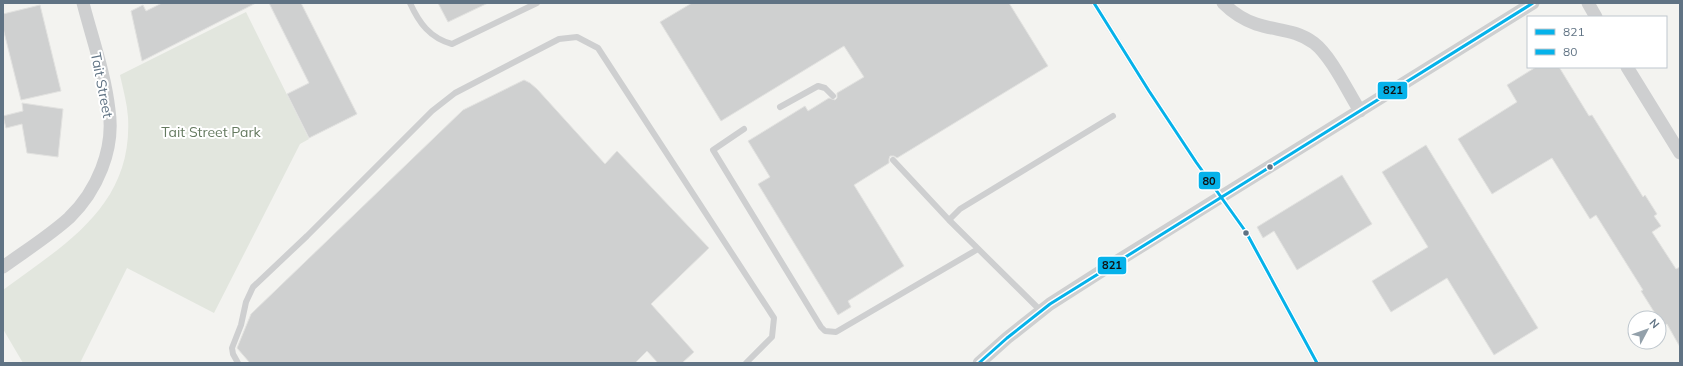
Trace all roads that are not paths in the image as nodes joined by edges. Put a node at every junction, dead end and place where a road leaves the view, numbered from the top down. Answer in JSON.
{"nodes":[{"id":1,"x":83,"y":3,"type":"edge"},
{"id":2,"x":410,"y":3,"type":"edge"},
{"id":3,"x":538,"y":3,"type":"edge"},
{"id":4,"x":1094,"y":3,"type":"edge"},
{"id":5,"x":1223,"y":3,"type":"edge"},
{"id":6,"x":1533,"y":3,"type":"edge"},
{"id":7,"x":1588,"y":3,"type":"edge"},
{"id":8,"x":1595,"y":16,"type":"edge"},
{"id":9,"x":1628,"y":68,"type":"edge"},
{"id":10,"x":833,"y":96,"type":"dead end"},
{"id":11,"x":780,"y":107,"type":"dead end"},
{"id":12,"x":1360,"y":111,"type":"junction"},
{"id":13,"x":1113,"y":116,"type":"dead end"},
{"id":14,"x":744,"y":129,"type":"dead end"},
{"id":15,"x":1680,"y":153,"type":"edge"},
{"id":16,"x":893,"y":160,"type":"dead end"},
{"id":17,"x":1221,"y":197,"type":"junction"},
{"id":18,"x":949,"y":220,"type":"junction"},
{"id":19,"x":978,"y":249,"type":"junction"},
{"id":20,"x":3,"y":267,"type":"edge"},
{"id":21,"x":1041,"y":311,"type":"junction"},
{"id":22,"x":238,"y":363,"type":"edge"},
{"id":23,"x":746,"y":363,"type":"edge"},
{"id":24,"x":979,"y":363,"type":"edge"},
{"id":25,"x":1317,"y":363,"type":"edge"}],
"edges":[{"from":1,"to":20,"type":"street","name":"Tait Street"},
{"from":2,"to":3,"type":"lane"},
{"from":4,"to":17,"type":"lane"},
{"from":5,"to":12,"type":"street"},
{"from":6,"to":12,"type":"street"},
{"from":7,"to":8,"type":"street"},
{"from":9,"to":15,"type":"street"},
{"from":10,"to":11,"type":"lane"},
{"from":12,"to":17,"type":"street"},
{"from":13,"to":18,"type":"lane"},
{"from":14,"to":19,"type":"lane"},
{"from":16,"to":18,"type":"lane"},
{"from":17,"to":21,"type":"street"},
{"from":17,"to":25,"type":"lane"},
{"from":18,"to":19,"type":"lane"},
{"from":19,"to":21,"type":"lane"},
{"from":21,"to":24,"type":"street"},
{"from":22,"to":23,"type":"lane"}]}
